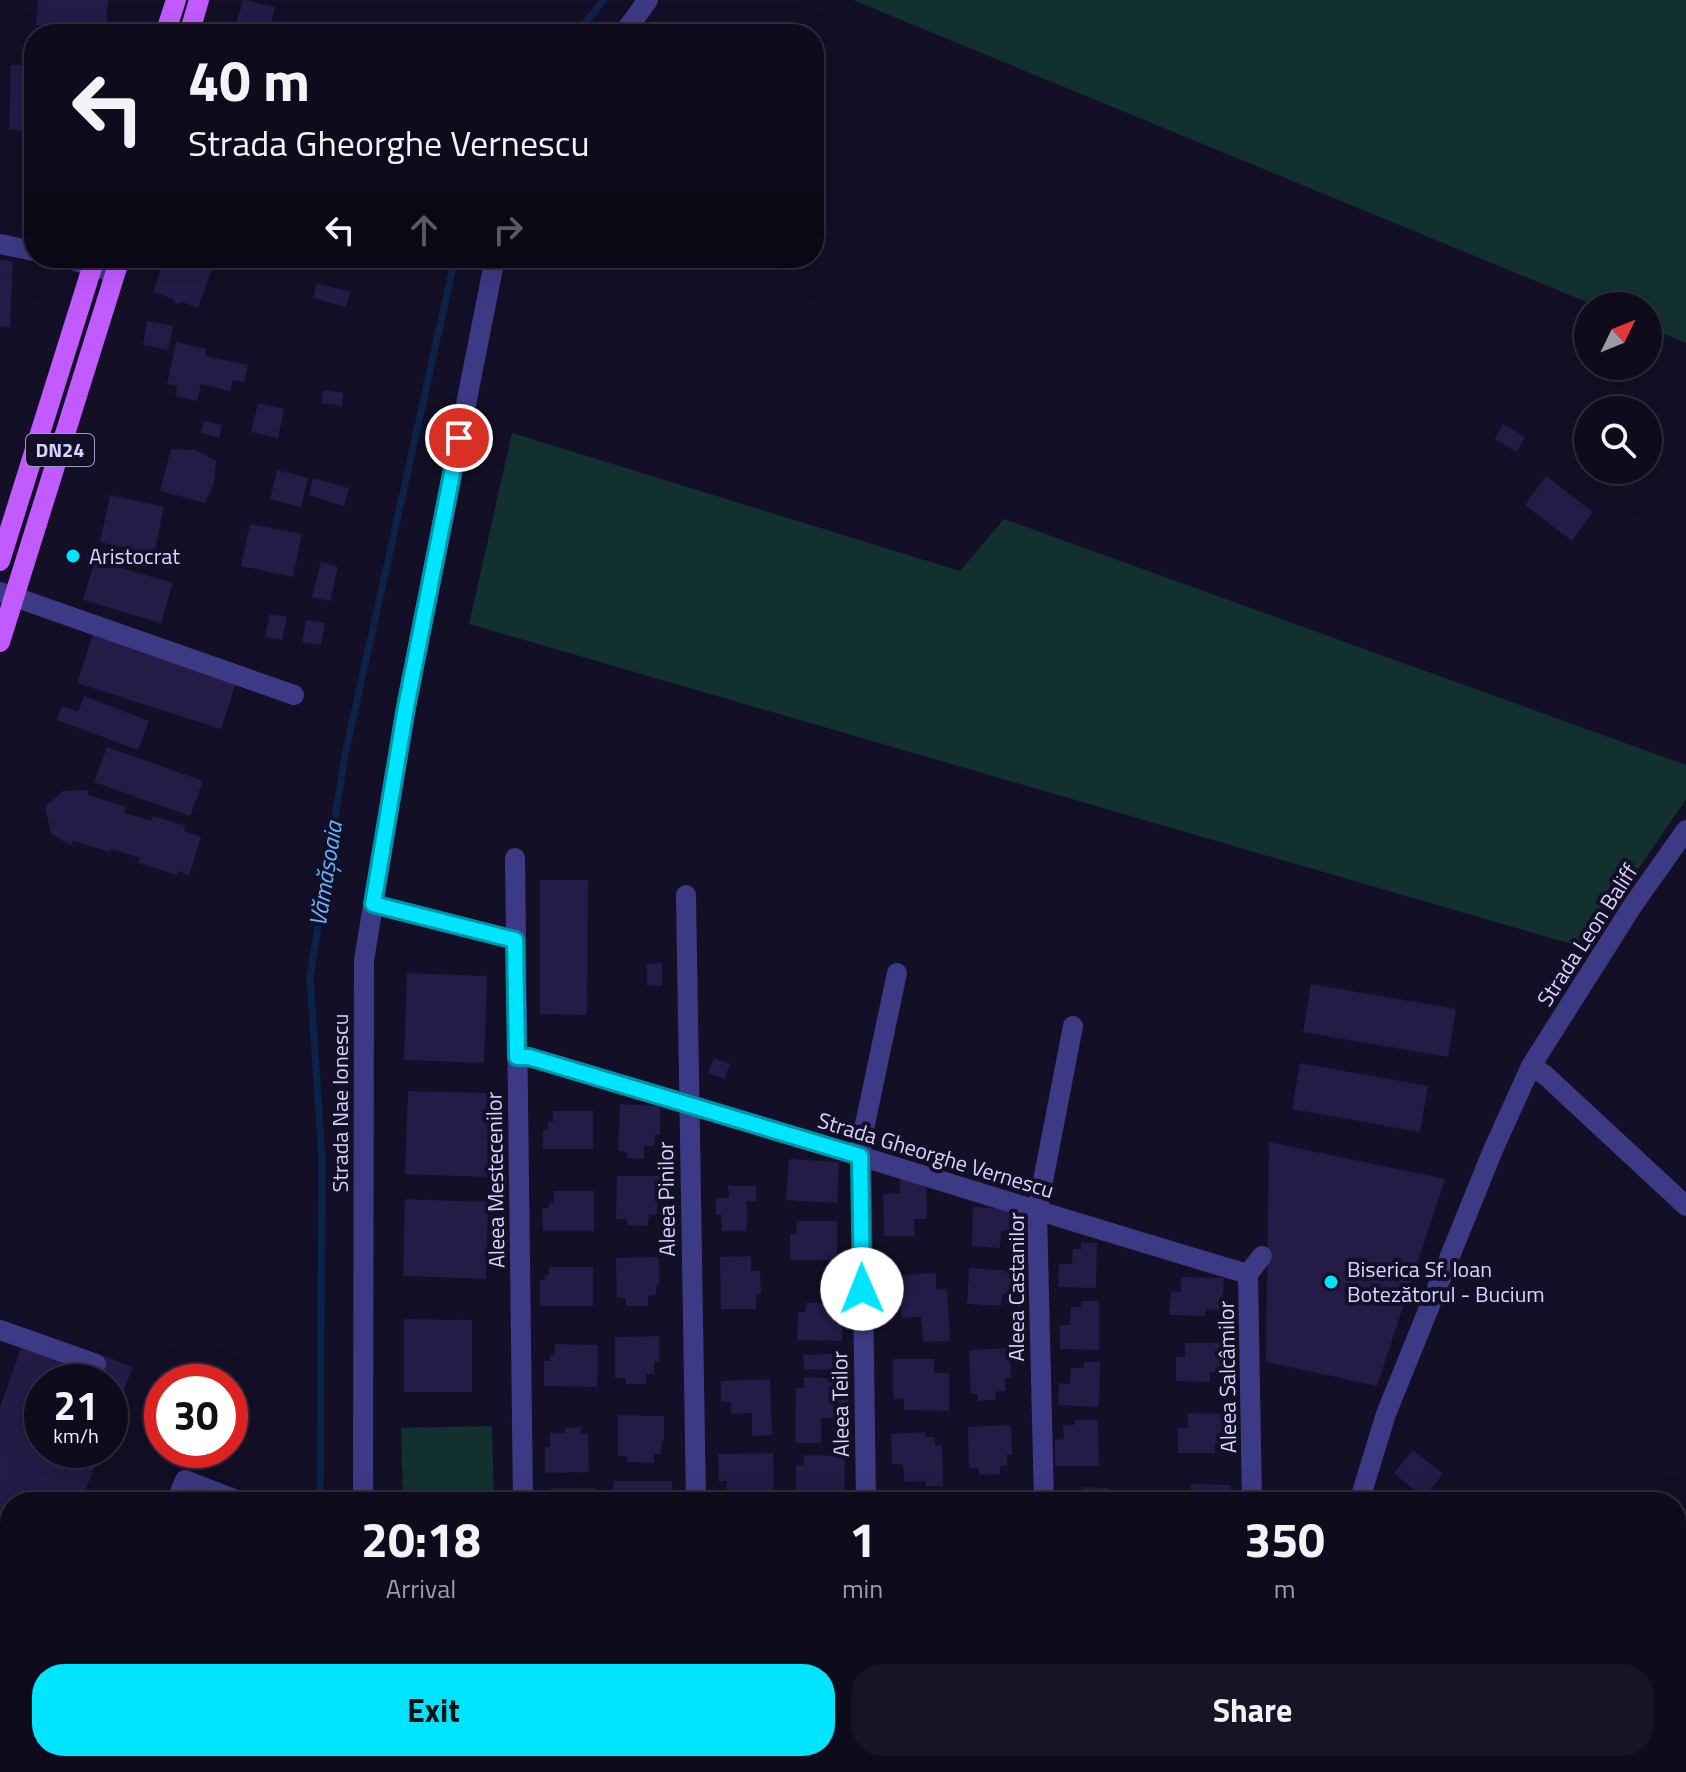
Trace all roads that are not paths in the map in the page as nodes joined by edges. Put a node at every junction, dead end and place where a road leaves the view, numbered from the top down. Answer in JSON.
{"nodes":[{"id":1,"x":176,"y":0,"type":"edge"},
{"id":2,"x":199,"y":0,"type":"edge"},
{"id":3,"x":648,"y":0,"type":"edge"},
{"id":4,"x":168,"y":24,"type":"edge"},
{"id":5,"x":192,"y":24,"type":"edge"},
{"id":6,"x":630,"y":24,"type":"edge"},
{"id":7,"x":0,"y":244,"type":"edge"},
{"id":8,"x":24,"y":249,"type":"edge"},
{"id":9,"x":92,"y":268,"type":"edge"},
{"id":10,"x":117,"y":268,"type":"edge"},
{"id":11,"x":493,"y":268,"type":"edge"},
{"id":12,"x":0,"y":560,"type":"edge"},
{"id":13,"x":24,"y":566,"type":"junction"},
{"id":14,"x":7,"y":594,"type":"edge"},
{"id":15,"x":0,"y":642,"type":"edge"},
{"id":16,"x":294,"y":695,"type":"dead end"},
{"id":17,"x":1686,"y":830,"type":"edge"},
{"id":18,"x":515,"y":858,"type":"dead end"},
{"id":19,"x":686,"y":895,"type":"dead end"},
{"id":20,"x":373,"y":904,"type":"junction"},
{"id":21,"x":515,"y":940,"type":"junction"},
{"id":22,"x":897,"y":973,"type":"dead end"},
{"id":23,"x":1073,"y":1026,"type":"dead end"},
{"id":24,"x":517,"y":1057,"type":"junction"},
{"id":25,"x":1531,"y":1066,"type":"junction"},
{"id":26,"x":689,"y":1103,"type":"junction"},
{"id":27,"x":860,"y":1156,"type":"junction"},
{"id":28,"x":1686,"y":1206,"type":"edge"},
{"id":29,"x":1037,"y":1212,"type":"junction"},
{"id":30,"x":1262,"y":1256,"type":"dead end"},
{"id":31,"x":1248,"y":1274,"type":"junction"},
{"id":32,"x":0,"y":1330,"type":"edge"},
{"id":33,"x":96,"y":1364,"type":"dead end"},
{"id":34,"x":180,"y":1492,"type":"edge"},
{"id":35,"x":216,"y":1492,"type":"edge"},
{"id":36,"x":363,"y":1492,"type":"edge"},
{"id":37,"x":523,"y":1492,"type":"edge"},
{"id":38,"x":696,"y":1492,"type":"edge"},
{"id":39,"x":866,"y":1492,"type":"edge"},
{"id":40,"x":1044,"y":1492,"type":"edge"},
{"id":41,"x":1252,"y":1492,"type":"edge"},
{"id":42,"x":1362,"y":1492,"type":"edge"}],
"edges":[{"from":1,"to":4,"type":"main road"},
{"from":2,"to":5,"type":"main road"},
{"from":3,"to":6,"type":"street"},
{"from":7,"to":8,"type":"street"},
{"from":9,"to":12,"type":"main road","number":"DN24"},
{"from":10,"to":13,"type":"main road","number":"DN24"},
{"from":11,"to":20,"type":"street","name":"Strada Nae Ionescu"},
{"from":12,"to":13,"type":"street"},
{"from":13,"to":14,"type":"main road","number":"DN24"},
{"from":14,"to":15,"type":"main road","number":"DN24"},
{"from":14,"to":16,"type":"street"},
{"from":17,"to":25,"type":"street","name":"Strada Leon Baliff"},
{"from":18,"to":21,"type":"street","name":"Aleea Mestecenilor"},
{"from":19,"to":26,"type":"street","name":"Aleea Pinilor"},
{"from":20,"to":21,"type":"street"},
{"from":20,"to":36,"type":"street","name":"Strada Nae Ionescu"},
{"from":21,"to":24,"type":"street","name":"Aleea Mestecenilor"},
{"from":22,"to":27,"type":"street","name":"Aleea Teilor"},
{"from":23,"to":29,"type":"street","name":"Aleea Castanilor"},
{"from":24,"to":26,"type":"street","name":"Strada Gheorghe Vernescu"},
{"from":24,"to":37,"type":"street","name":"Aleea Mestecenilor"},
{"from":25,"to":28,"type":"street"},
{"from":25,"to":42,"type":"street","name":"Strada Leon Baliff"},
{"from":26,"to":27,"type":"street","name":"Strada Gheorghe Vernescu"},
{"from":26,"to":38,"type":"street","name":"Aleea Pinilor"},
{"from":27,"to":29,"type":"street","name":"Strada Gheorghe Vernescu"},
{"from":27,"to":39,"type":"street","name":"Aleea Teilor"},
{"from":29,"to":31,"type":"street","name":"Strada Gheorghe Vernescu"},
{"from":29,"to":40,"type":"street","name":"Aleea Castanilor"},
{"from":30,"to":31,"type":"street","name":"Aleea Salcâmilor"},
{"from":31,"to":41,"type":"street","name":"Aleea Salcâmilor"},
{"from":32,"to":33,"type":"street"},
{"from":34,"to":35,"type":"street"}]}
